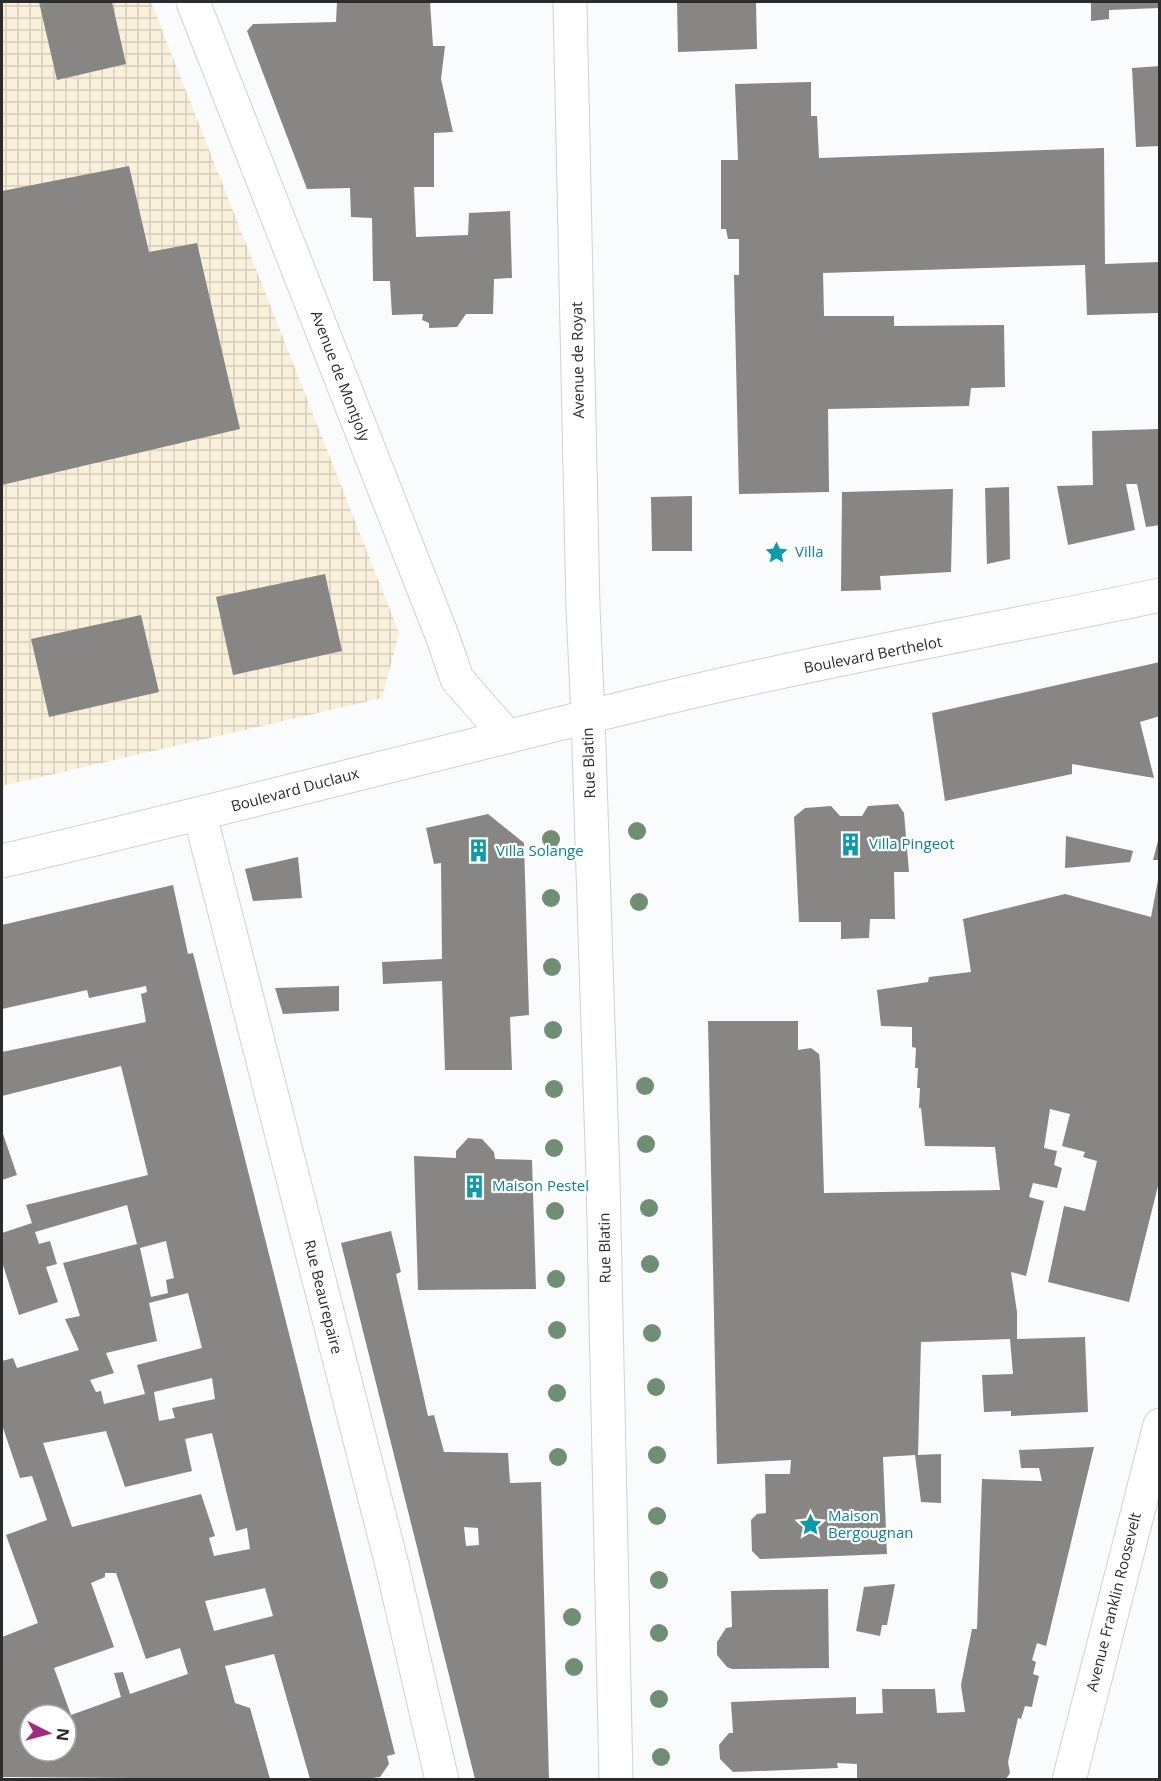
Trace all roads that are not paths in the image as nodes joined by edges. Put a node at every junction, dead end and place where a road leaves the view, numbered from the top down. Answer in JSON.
{"nodes":[{"id":1,"x":193,"y":2,"type":"edge"},
{"id":2,"x":570,"y":2,"type":"edge"},
{"id":3,"x":1160,"y":595,"type":"edge"},
{"id":4,"x":588,"y":717,"type":"junction"},
{"id":5,"x":507,"y":736,"type":"junction"},
{"id":6,"x":200,"y":815,"type":"junction"},
{"id":7,"x":2,"y":861,"type":"edge"},
{"id":8,"x":1160,"y":1425,"type":"edge"},
{"id":9,"x":442,"y":1779,"type":"edge"},
{"id":10,"x":616,"y":1779,"type":"edge"},
{"id":11,"x":1069,"y":1779,"type":"edge"}],
"edges":[{"from":1,"to":5,"type":"street","name":"Avenue de Montjoly"},
{"from":2,"to":4,"type":"street","name":"Avenue de Royat"},
{"from":3,"to":4,"type":"street","name":"Boulevard Berthelot"},
{"from":4,"to":5,"type":"street","name":"Boulevard Duclaux"},
{"from":4,"to":10,"type":"street","name":"Rue Blatin"},
{"from":5,"to":6,"type":"street","name":"Boulevard Duclaux"},
{"from":6,"to":7,"type":"street","name":"Boulevard Duclaux"},
{"from":6,"to":9,"type":"street","name":"Rue Beaurepaire"},
{"from":8,"to":11,"type":"street","name":"Avenue Franklin Roosevelt"}]}
